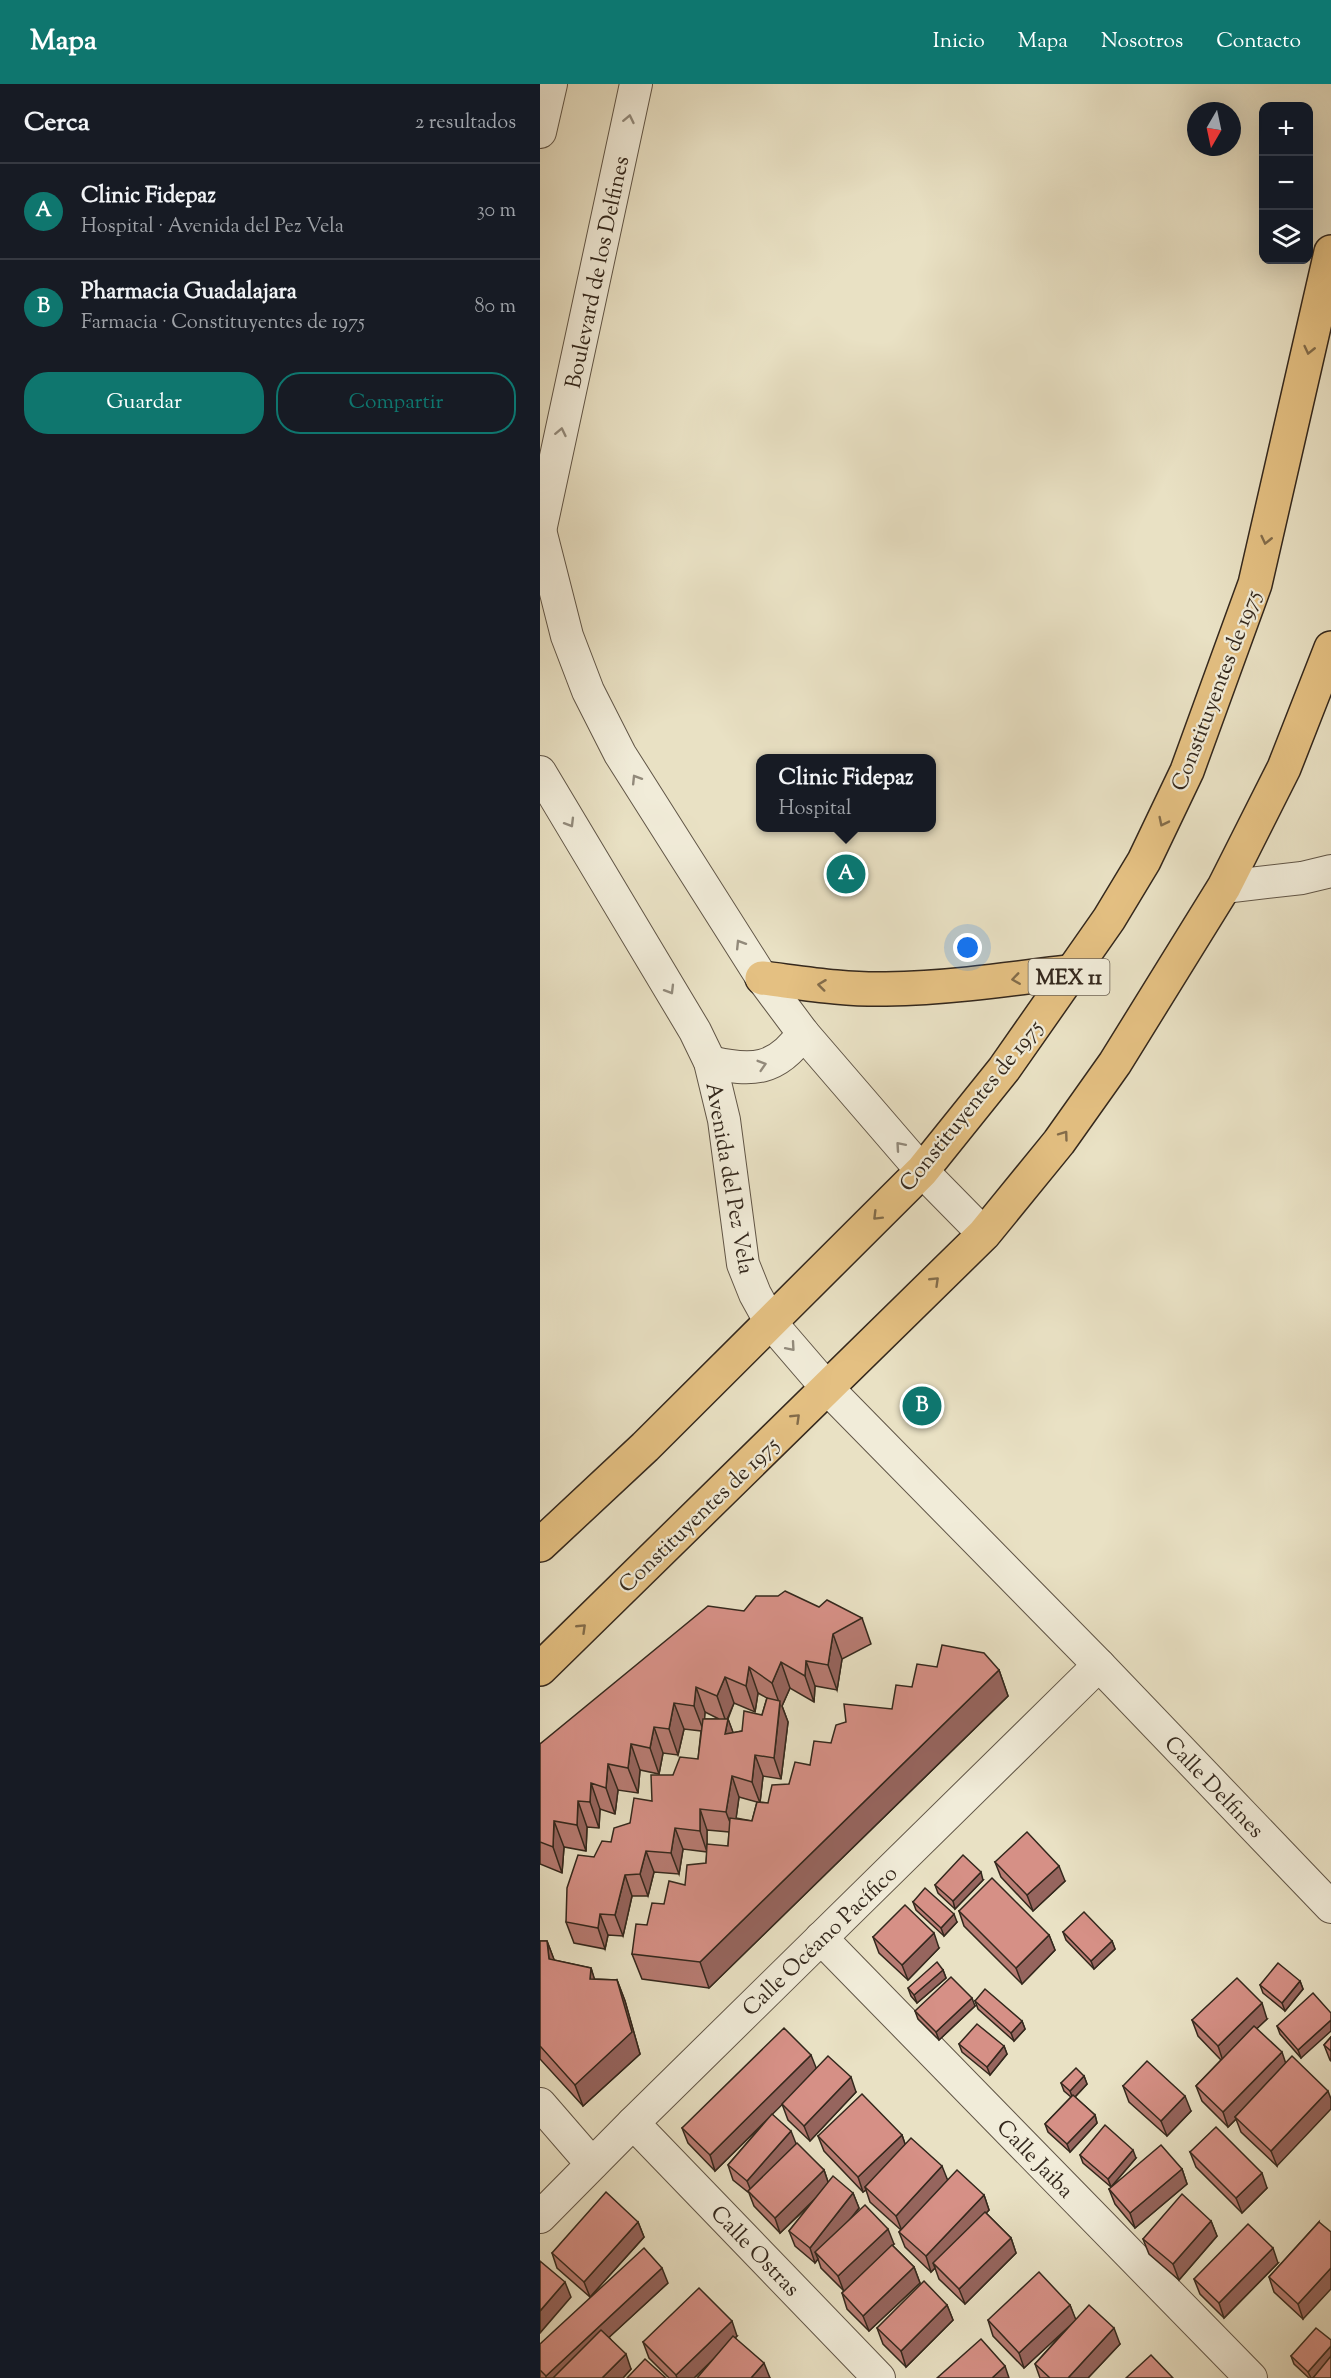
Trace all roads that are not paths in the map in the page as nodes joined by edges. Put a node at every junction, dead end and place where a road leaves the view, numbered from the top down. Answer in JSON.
{"nodes":[{"id":1,"x":551,"y":84,"type":"edge"},
{"id":2,"x":636,"y":84,"type":"edge"},
{"id":3,"x":540,"y":132,"type":"edge"},
{"id":4,"x":1331,"y":252,"type":"edge"},
{"id":5,"x":540,"y":531,"type":"edge"},
{"id":6,"x":1331,"y":648,"type":"edge"},
{"id":7,"x":540,"y":772,"type":"edge"},
{"id":8,"x":1331,"y":872,"type":"edge"},
{"id":9,"x":1224,"y":887,"type":"junction"},
{"id":10,"x":1074,"y":971,"type":"junction"},
{"id":11,"x":762,"y":978,"type":"junction"},
{"id":12,"x":803,"y":1033,"type":"junction"},
{"id":13,"x":710,"y":1062,"type":"junction"},
{"id":14,"x":922,"y":1171,"type":"junction"},
{"id":15,"x":984,"y":1233,"type":"junction"},
{"id":16,"x":771,"y":1323,"type":"junction"},
{"id":17,"x":827,"y":1388,"type":"junction"},
{"id":18,"x":540,"y":1545,"type":"edge"},
{"id":19,"x":1099,"y":1665,"type":"junction"},
{"id":20,"x":540,"y":1669,"type":"edge"},
{"id":21,"x":1331,"y":1907,"type":"edge"},
{"id":22,"x":821,"y":1938,"type":"junction"},
{"id":23,"x":540,"y":2104,"type":"edge"},
{"id":24,"x":633,"y":2122,"type":"junction"},
{"id":25,"x":592,"y":2164,"type":"junction"},
{"id":26,"x":540,"y":2217,"type":"edge"},
{"id":27,"x":879,"y":2378,"type":"edge"},
{"id":28,"x":1251,"y":2378,"type":"edge"}],
"edges":[{"from":1,"to":3,"type":"street"},
{"from":5,"to":2,"type":"street","name":"Boulevard de los Delfines","one_way":true},
{"from":4,"to":10,"type":"main road","name":"Constituyentes de 1975","number":"MEX 11","one_way":true},
{"from":11,"to":5,"type":"street","one_way":true},
{"from":6,"to":9,"type":"main road","name":"Constituyentes de 1975"},
{"from":7,"to":13,"type":"street","name":"Avenida del Pez Vela","one_way":true},
{"from":8,"to":9,"type":"street"},
{"from":15,"to":9,"type":"main road","name":"Constituyentes de 1975","one_way":true},
{"from":10,"to":11,"type":"main road","one_way":true},
{"from":10,"to":14,"type":"main road","name":"Constituyentes de 1975","number":"MEX 11"},
{"from":11,"to":12,"type":"street"},
{"from":13,"to":12,"type":"street","one_way":true},
{"from":14,"to":12,"type":"street","one_way":true},
{"from":13,"to":16,"type":"street","name":"Avenida del Pez Vela"},
{"from":14,"to":15,"type":"street"},
{"from":14,"to":16,"type":"main road","name":"Constituyentes de 1975","number":"MEX 11","one_way":true},
{"from":17,"to":15,"type":"main road","name":"Constituyentes de 1975","one_way":true},
{"from":16,"to":17,"type":"street","name":"Avenida del Pez Vela","one_way":true},
{"from":16,"to":18,"type":"main road","name":"Constituyentes de 1975","number":"MEX 11"},
{"from":17,"to":19,"type":"street","name":"Calle Delfines"},
{"from":20,"to":17,"type":"main road","name":"Constituyentes de 1975","one_way":true},
{"from":19,"to":21,"type":"street","name":"Calle Delfines"},
{"from":19,"to":22,"type":"street","name":"Calle Océano Pacífico"},
{"from":22,"to":24,"type":"street","name":"Calle Océano Pacífico"},
{"from":22,"to":28,"type":"street","name":"Calle Jaiba"},
{"from":23,"to":25,"type":"street"},
{"from":24,"to":25,"type":"street","name":"Calle Océano Pacífico"},
{"from":24,"to":27,"type":"street","name":"Calle Ostras"},
{"from":25,"to":26,"type":"street","name":"Calle Océano Pacífico"}]}
